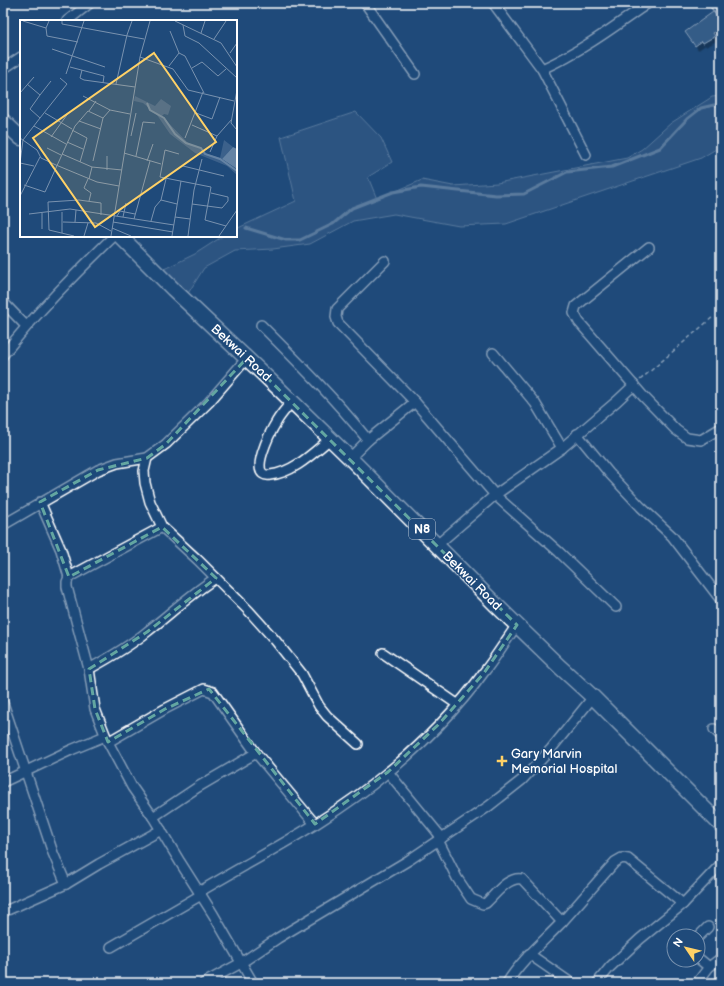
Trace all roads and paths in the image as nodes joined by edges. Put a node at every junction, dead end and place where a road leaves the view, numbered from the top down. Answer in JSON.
{"nodes":[{"id":1,"x":90,"y":3,"type":"edge"},
{"id":2,"x":365,"y":3,"type":"edge"},
{"id":3,"x":493,"y":3,"type":"edge"},
{"id":4,"x":648,"y":3,"type":"edge"},
{"id":5,"x":714,"y":3,"type":"edge"},
{"id":6,"x":721,"y":12,"type":"edge"},
{"id":7,"x":68,"y":20,"type":"edge"},
{"id":8,"x":20,"y":58,"type":"edge"},
{"id":9,"x":3,"y":69,"type":"edge"},
{"id":10,"x":542,"y":69,"type":"junction"},
{"id":11,"x":415,"y":74,"type":"dead end"},
{"id":12,"x":3,"y":121,"type":"edge"},
{"id":13,"x":20,"y":137,"type":"edge"},
{"id":14,"x":586,"y":154,"type":"dead end"},
{"id":15,"x":113,"y":237,"type":"edge"},
{"id":16,"x":121,"y":237,"type":"edge"},
{"id":17,"x":649,"y":246,"type":"dead end"},
{"id":18,"x":385,"y":261,"type":"dead end"},
{"id":19,"x":3,"y":302,"type":"edge"},
{"id":20,"x":714,"y":316,"type":"dead end"},
{"id":21,"x":261,"y":325,"type":"dead end"},
{"id":22,"x":26,"y":326,"type":"junction"},
{"id":23,"x":493,"y":353,"type":"dead end"},
{"id":24,"x":3,"y":355,"type":"edge"},
{"id":25,"x":247,"y":358,"type":"junction"},
{"id":26,"x":634,"y":385,"type":"junction"},
{"id":27,"x":292,"y":401,"type":"junction"},
{"id":28,"x":415,"y":402,"type":"junction"},
{"id":29,"x":721,"y":428,"type":"edge"},
{"id":30,"x":577,"y":434,"type":"junction"},
{"id":31,"x":330,"y":439,"type":"junction"},
{"id":32,"x":368,"y":440,"type":"junction"},
{"id":33,"x":562,"y":448,"type":"junction"},
{"id":34,"x":147,"y":458,"type":"junction"},
{"id":35,"x":350,"y":458,"type":"junction"},
{"id":36,"x":495,"y":495,"type":"junction"},
{"id":37,"x":40,"y":502,"type":"junction"},
{"id":38,"x":3,"y":525,"type":"edge"},
{"id":39,"x":162,"y":527,"type":"junction"},
{"id":40,"x":437,"y":545,"type":"junction"},
{"id":41,"x":69,"y":577,"type":"junction"},
{"id":42,"x":216,"y":578,"type":"junction"},
{"id":43,"x":721,"y":600,"type":"edge"},
{"id":44,"x":616,"y":607,"type":"dead end"},
{"id":45,"x":517,"y":625,"type":"junction"},
{"id":46,"x":384,"y":653,"type":"dead end"},
{"id":47,"x":89,"y":669,"type":"junction"},
{"id":48,"x":593,"y":697,"type":"junction"},
{"id":49,"x":3,"y":703,"type":"edge"},
{"id":50,"x":457,"y":704,"type":"junction"},
{"id":51,"x":106,"y":739,"type":"junction"},
{"id":52,"x":358,"y":744,"type":"dead end"},
{"id":53,"x":256,"y":753,"type":"junction"},
{"id":54,"x":25,"y":771,"type":"junction"},
{"id":55,"x":388,"y":772,"type":"junction"},
{"id":56,"x":3,"y":782,"type":"edge"},
{"id":57,"x":153,"y":817,"type":"junction"},
{"id":58,"x":315,"y":824,"type":"junction"},
{"id":59,"x":721,"y":824,"type":"edge"},
{"id":60,"x":161,"y":830,"type":"junction"},
{"id":61,"x":440,"y":839,"type":"junction"},
{"id":62,"x":721,"y":864,"type":"edge"},
{"id":63,"x":66,"y":884,"type":"junction"},
{"id":64,"x":200,"y":893,"type":"junction"},
{"id":65,"x":683,"y":904,"type":"junction"},
{"id":66,"x":3,"y":912,"type":"edge"},
{"id":67,"x":562,"y":922,"type":"junction"},
{"id":68,"x":112,"y":947,"type":"dead end"},
{"id":69,"x":529,"y":954,"type":"junction"},
{"id":70,"x":721,"y":958,"type":"edge"},
{"id":71,"x":241,"y":963,"type":"junction"},
{"id":72,"x":706,"y":964,"type":"edge"},
{"id":73,"x":710,"y":967,"type":"junction"},
{"id":74,"x":204,"y":983,"type":"edge"},
{"id":75,"x":253,"y":983,"type":"edge"},
{"id":76,"x":507,"y":983,"type":"edge"},
{"id":77,"x":571,"y":983,"type":"edge"},
{"id":78,"x":597,"y":983,"type":"edge"},
{"id":79,"x":697,"y":983,"type":"edge"}],
"edges":[{"from":1,"to":7,"type":"street"},
{"from":2,"to":11,"type":"street"},
{"from":3,"to":10,"type":"street"},
{"from":4,"to":10,"type":"street"},
{"from":5,"to":6,"type":"street"},
{"from":8,"to":9,"type":"street"},
{"from":10,"to":14,"type":"street"},
{"from":12,"to":13,"type":"highway"},
{"from":15,"to":22,"type":"street"},
{"from":16,"to":25,"type":"highway","name":"Bekwai Road","number":"N8"},
{"from":17,"to":26,"type":"street"},
{"from":18,"to":28,"type":"street"},
{"from":19,"to":22,"type":"street"},
{"from":20,"to":26,"type":"path"},
{"from":21,"to":32,"type":"street"},
{"from":22,"to":24,"type":"street"},
{"from":23,"to":33,"type":"street"},
{"from":25,"to":27,"type":"highway","name":"Bekwai Road","number":"N8"},
{"from":25,"to":34,"type":"street"},
{"from":26,"to":29,"type":"street"},
{"from":26,"to":30,"type":"street"},
{"from":27,"to":31,"type":"highway","name":"Bekwai Road","number":"N8"},
{"from":27,"to":31,"type":"street"},
{"from":28,"to":32,"type":"street"},
{"from":28,"to":36,"type":"street"},
{"from":30,"to":33,"type":"street"},
{"from":30,"to":43,"type":"street"},
{"from":31,"to":35,"type":"highway","name":"Bekwai Road","number":"N8"},
{"from":32,"to":35,"type":"street"},
{"from":33,"to":36,"type":"street"},
{"from":34,"to":37,"type":"street"},
{"from":34,"to":39,"type":"street"},
{"from":35,"to":40,"type":"highway","name":"Bekwai Road","number":"N8"},
{"from":36,"to":40,"type":"street"},
{"from":36,"to":44,"type":"street"},
{"from":37,"to":38,"type":"street"},
{"from":37,"to":41,"type":"street"},
{"from":39,"to":41,"type":"street"},
{"from":39,"to":42,"type":"street"},
{"from":40,"to":45,"type":"highway","name":"Bekwai Road","number":"N8"},
{"from":41,"to":47,"type":"street"},
{"from":42,"to":47,"type":"street"},
{"from":42,"to":52,"type":"street"},
{"from":45,"to":48,"type":"highway","name":"Bekwai Road","number":"N8"},
{"from":45,"to":50,"type":"street"},
{"from":46,"to":50,"type":"street"},
{"from":47,"to":51,"type":"street"},
{"from":48,"to":59,"type":"highway","name":"Bekwai Road","number":"N8"},
{"from":48,"to":61,"type":"street"},
{"from":49,"to":54,"type":"street"},
{"from":50,"to":55,"type":"street"},
{"from":51,"to":53,"type":"street"},
{"from":51,"to":54,"type":"street"},
{"from":51,"to":57,"type":"street"},
{"from":53,"to":57,"type":"street"},
{"from":53,"to":58,"type":"street"},
{"from":54,"to":56,"type":"street"},
{"from":54,"to":63,"type":"street"},
{"from":55,"to":58,"type":"street"},
{"from":55,"to":61,"type":"street"},
{"from":57,"to":60,"type":"street"},
{"from":58,"to":64,"type":"street"},
{"from":60,"to":63,"type":"street"},
{"from":60,"to":64,"type":"street"},
{"from":61,"to":67,"type":"street"},
{"from":61,"to":71,"type":"street"},
{"from":62,"to":65,"type":"street"},
{"from":63,"to":66,"type":"street"},
{"from":64,"to":68,"type":"street"},
{"from":64,"to":71,"type":"street"},
{"from":65,"to":67,"type":"street"},
{"from":65,"to":78,"type":"street"},
{"from":67,"to":69,"type":"street"},
{"from":69,"to":76,"type":"street"},
{"from":69,"to":77,"type":"street"},
{"from":70,"to":73,"type":"street"},
{"from":71,"to":74,"type":"street"},
{"from":71,"to":75,"type":"street"},
{"from":72,"to":73,"type":"street"},
{"from":73,"to":79,"type":"street"}]}
